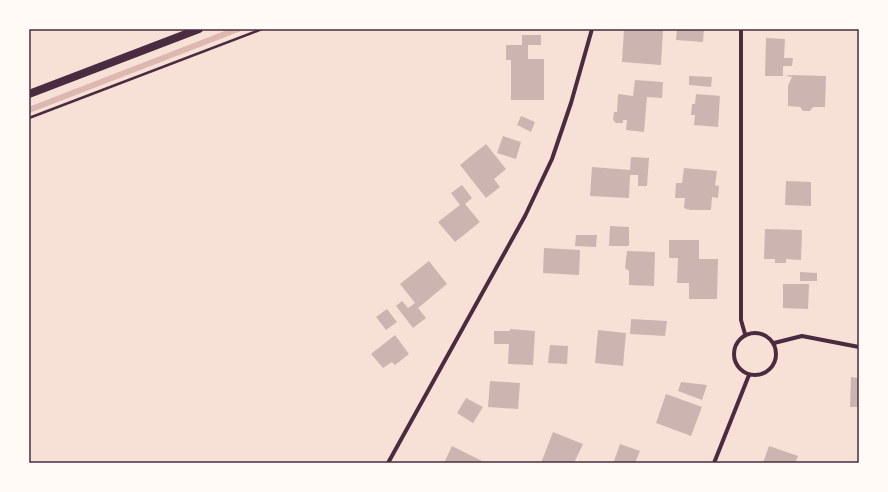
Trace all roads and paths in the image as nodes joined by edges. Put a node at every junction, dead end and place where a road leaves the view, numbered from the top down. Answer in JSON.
{"nodes":[{"id":1,"x":199,"y":29,"type":"edge"},
{"id":2,"x":262,"y":29,"type":"edge"},
{"id":3,"x":592,"y":29,"type":"edge"},
{"id":4,"x":741,"y":29,"type":"edge"},
{"id":5,"x":29,"y":94,"type":"edge"},
{"id":6,"x":29,"y":118,"type":"edge"},
{"id":7,"x":746,"y":334,"type":"junction"},
{"id":8,"x":774,"y":343,"type":"junction"},
{"id":9,"x":859,"y":347,"type":"edge"},
{"id":10,"x":749,"y":375,"type":"junction"},
{"id":11,"x":388,"y":463,"type":"edge"},
{"id":12,"x":714,"y":463,"type":"edge"}],
"edges":[{"from":1,"to":5,"type":"main road"},
{"from":2,"to":6,"type":"path"},
{"from":3,"to":11,"type":"street"},
{"from":4,"to":7,"type":"street"},
{"from":7,"to":8,"type":"street"},
{"from":7,"to":10,"type":"street"},
{"from":8,"to":9,"type":"street"},
{"from":8,"to":10,"type":"street"},
{"from":10,"to":12,"type":"street"}]}
